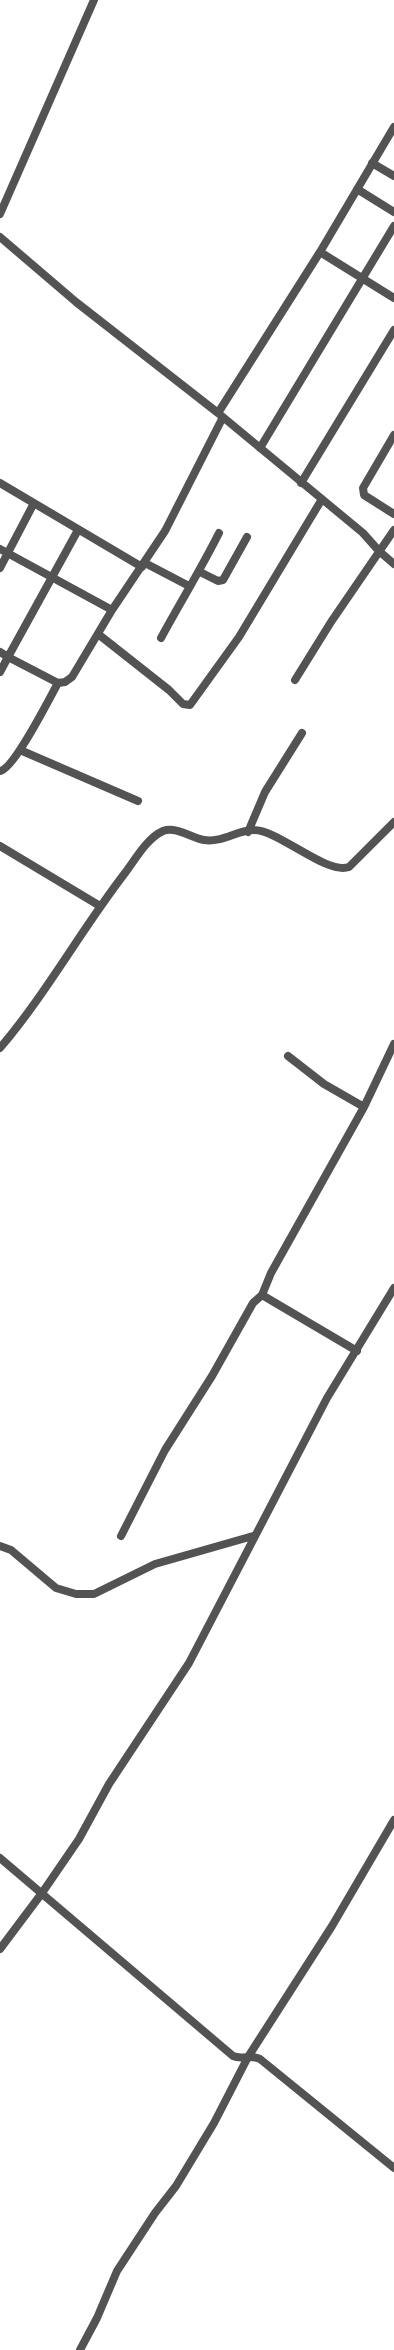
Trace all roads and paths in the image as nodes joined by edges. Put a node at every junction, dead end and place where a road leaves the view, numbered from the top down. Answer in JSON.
{"nodes":[{"id":1,"x":94,"y":0,"type":"edge"},
{"id":2,"x":394,"y":127,"type":"edge"},
{"id":3,"x":391,"y":138,"type":"edge"},
{"id":4,"x":372,"y":163,"type":"junction"},
{"id":5,"x":394,"y":176,"type":"edge"},
{"id":6,"x":357,"y":189,"type":"junction"},
{"id":7,"x":394,"y":212,"type":"edge"},
{"id":8,"x":0,"y":214,"type":"edge"},
{"id":9,"x":394,"y":226,"type":"edge"},
{"id":10,"x":0,"y":237,"type":"edge"},
{"id":11,"x":320,"y":252,"type":"junction"},
{"id":12,"x":364,"y":279,"type":"junction"},
{"id":13,"x":394,"y":298,"type":"edge"},
{"id":14,"x":394,"y":330,"type":"edge"},
{"id":15,"x":221,"y":415,"type":"junction"},
{"id":16,"x":394,"y":435,"type":"edge"},
{"id":17,"x":260,"y":448,"type":"junction"},
{"id":18,"x":0,"y":483,"type":"edge"},
{"id":19,"x":301,"y":483,"type":"junction"},
{"id":20,"x":322,"y":499,"type":"junction"},
{"id":21,"x":34,"y":503,"type":"junction"},
{"id":22,"x":394,"y":514,"type":"edge"},
{"id":23,"x":78,"y":530,"type":"junction"},
{"id":24,"x":394,"y":530,"type":"edge"},
{"id":25,"x":218,"y":533,"type":"dead end"},
{"id":26,"x":247,"y":536,"type":"dead end"},
{"id":27,"x":0,"y":549,"type":"edge"},
{"id":28,"x":379,"y":551,"type":"junction"},
{"id":29,"x":8,"y":553,"type":"junction"},
{"id":30,"x":394,"y":564,"type":"edge"},
{"id":31,"x":143,"y":565,"type":"junction"},
{"id":32,"x":0,"y":568,"type":"edge"},
{"id":33,"x":200,"y":572,"type":"junction"},
{"id":34,"x":52,"y":577,"type":"junction"},
{"id":35,"x":189,"y":586,"type":"junction"},
{"id":36,"x":112,"y":610,"type":"junction"},
{"id":37,"x":98,"y":634,"type":"junction"},
{"id":38,"x":161,"y":638,"type":"dead end"},
{"id":39,"x":0,"y":652,"type":"edge"},
{"id":40,"x":8,"y":657,"type":"junction"},
{"id":41,"x":0,"y":672,"type":"edge"},
{"id":42,"x":295,"y":680,"type":"dead end"},
{"id":43,"x":58,"y":683,"type":"junction"},
{"id":44,"x":302,"y":733,"type":"dead end"},
{"id":45,"x":20,"y":750,"type":"junction"},
{"id":46,"x":0,"y":771,"type":"edge"},
{"id":47,"x":138,"y":801,"type":"dead end"},
{"id":48,"x":394,"y":822,"type":"edge"},
{"id":49,"x":248,"y":832,"type":"junction"},
{"id":50,"x":0,"y":846,"type":"edge"},
{"id":51,"x":100,"y":906,"type":"junction"},
{"id":52,"x":394,"y":1044,"type":"edge"},
{"id":53,"x":0,"y":1048,"type":"edge"},
{"id":54,"x":288,"y":1056,"type":"dead end"},
{"id":55,"x":364,"y":1107,"type":"junction"},
{"id":56,"x":394,"y":1288,"type":"edge"},
{"id":57,"x":262,"y":1295,"type":"junction"},
{"id":58,"x":357,"y":1351,"type":"junction"},
{"id":59,"x":121,"y":1536,"type":"dead end"},
{"id":60,"x":253,"y":1536,"type":"junction"},
{"id":61,"x":0,"y":1546,"type":"edge"},
{"id":62,"x":394,"y":1820,"type":"edge"},
{"id":63,"x":0,"y":1858,"type":"edge"},
{"id":64,"x":42,"y":1894,"type":"junction"},
{"id":65,"x":0,"y":1949,"type":"edge"},
{"id":66,"x":248,"y":2057,"type":"junction"},
{"id":67,"x":394,"y":2168,"type":"edge"},
{"id":68,"x":80,"y":2350,"type":"edge"}],
"edges":[{"from":1,"to":8,"type":"street"},
{"from":2,"to":3,"type":"street"},
{"from":3,"to":4,"type":"street"},
{"from":4,"to":5,"type":"street"},
{"from":4,"to":6,"type":"street"},
{"from":6,"to":7,"type":"street"},
{"from":6,"to":11,"type":"street"},
{"from":9,"to":12,"type":"street"},
{"from":10,"to":15,"type":"street"},
{"from":11,"to":12,"type":"street"},
{"from":11,"to":15,"type":"street"},
{"from":12,"to":13,"type":"street"},
{"from":12,"to":17,"type":"street"},
{"from":14,"to":19,"type":"street"},
{"from":15,"to":17,"type":"street"},
{"from":15,"to":31,"type":"street"},
{"from":16,"to":22,"type":"street"},
{"from":17,"to":19,"type":"street"},
{"from":18,"to":21,"type":"street"},
{"from":19,"to":20,"type":"street"},
{"from":20,"to":28,"type":"street"},
{"from":20,"to":37,"type":"street"},
{"from":21,"to":23,"type":"street"},
{"from":21,"to":29,"type":"street"},
{"from":23,"to":31,"type":"street"},
{"from":23,"to":34,"type":"street"},
{"from":24,"to":28,"type":"street"},
{"from":25,"to":33,"type":"street"},
{"from":26,"to":33,"type":"street"},
{"from":27,"to":29,"type":"street"},
{"from":28,"to":30,"type":"street"},
{"from":28,"to":42,"type":"street"},
{"from":29,"to":32,"type":"street"},
{"from":29,"to":34,"type":"street"},
{"from":31,"to":35,"type":"street"},
{"from":31,"to":36,"type":"street"},
{"from":33,"to":35,"type":"street"},
{"from":34,"to":36,"type":"street"},
{"from":34,"to":40,"type":"street"},
{"from":35,"to":38,"type":"street"},
{"from":36,"to":37,"type":"street"},
{"from":37,"to":43,"type":"street"},
{"from":39,"to":40,"type":"street"},
{"from":40,"to":41,"type":"street"},
{"from":40,"to":43,"type":"street"},
{"from":43,"to":45,"type":"street"},
{"from":44,"to":49,"type":"street"},
{"from":45,"to":46,"type":"street"},
{"from":45,"to":47,"type":"street"},
{"from":48,"to":49,"type":"street"},
{"from":49,"to":51,"type":"street"},
{"from":50,"to":51,"type":"street"},
{"from":51,"to":53,"type":"street"},
{"from":52,"to":55,"type":"street"},
{"from":54,"to":55,"type":"street"},
{"from":55,"to":57,"type":"street"},
{"from":56,"to":58,"type":"street"},
{"from":57,"to":58,"type":"street"},
{"from":57,"to":59,"type":"street"},
{"from":58,"to":60,"type":"street"},
{"from":60,"to":61,"type":"street"},
{"from":60,"to":64,"type":"street"},
{"from":62,"to":66,"type":"street"},
{"from":63,"to":64,"type":"street"},
{"from":64,"to":65,"type":"street"},
{"from":64,"to":66,"type":"street"},
{"from":66,"to":67,"type":"street"},
{"from":66,"to":68,"type":"street"}]}
